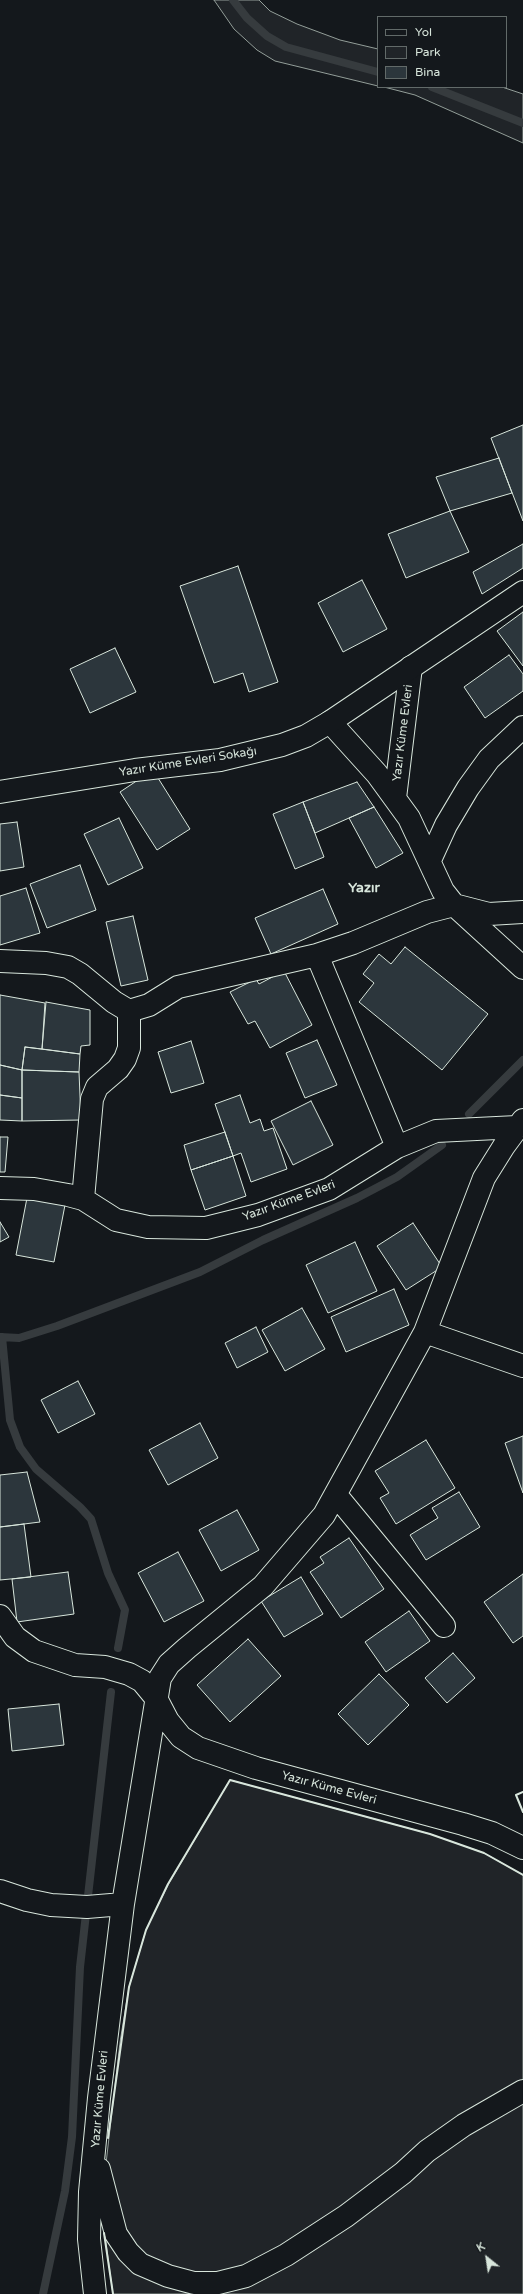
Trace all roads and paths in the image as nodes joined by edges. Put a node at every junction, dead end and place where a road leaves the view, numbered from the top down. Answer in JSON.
{"nodes":[{"id":1,"x":523,"y":592,"type":"edge"},
{"id":2,"x":411,"y":667,"type":"junction"},
{"id":3,"x":330,"y":722,"type":"junction"},
{"id":4,"x":523,"y":727,"type":"edge"},
{"id":5,"x":0,"y":792,"type":"edge"},
{"id":6,"x":395,"y":798,"type":"junction"},
{"id":7,"x":430,"y":860,"type":"junction"},
{"id":8,"x":454,"y":906,"type":"junction"},
{"id":9,"x":523,"y":912,"type":"edge"},
{"id":10,"x":317,"y":954,"type":"junction"},
{"id":11,"x":0,"y":960,"type":"edge"},
{"id":12,"x":523,"y":968,"type":"edge"},
{"id":13,"x":129,"y":1011,"type":"junction"},
{"id":14,"x":520,"y":1124,"type":"edge"},
{"id":15,"x":397,"y":1147,"type":"junction"},
{"id":16,"x":0,"y":1188,"type":"edge"},
{"id":17,"x":83,"y":1199,"type":"junction"},
{"id":18,"x":425,"y":1332,"type":"junction"},
{"id":19,"x":523,"y":1366,"type":"edge"},
{"id":20,"x":336,"y":1495,"type":"junction"},
{"id":21,"x":0,"y":1616,"type":"edge"},
{"id":22,"x":444,"y":1626,"type":"dead end"},
{"id":23,"x":156,"y":1698,"type":"junction"},
{"id":24,"x":523,"y":1848,"type":"edge"},
{"id":25,"x":0,"y":1891,"type":"edge"},
{"id":26,"x":123,"y":1904,"type":"junction"},
{"id":27,"x":523,"y":2091,"type":"edge"},
{"id":28,"x":95,"y":2152,"type":"junction"},
{"id":29,"x":95,"y":2294,"type":"edge"}],
"edges":[{"from":1,"to":2,"type":"street","name":"Yazır Küme Evleri Sokağı"},
{"from":2,"to":3,"type":"street","name":"Yazır Küme Evleri Sokağı"},
{"from":2,"to":6,"type":"street","name":"Yazır Küme Evleri"},
{"from":3,"to":5,"type":"street","name":"Yazır Küme Evleri Sokağı"},
{"from":3,"to":6,"type":"street","name":"Yazır Küme Evleri"},
{"from":4,"to":7,"type":"street"},
{"from":6,"to":7,"type":"street","name":"Yazır Küme Evleri"},
{"from":7,"to":8,"type":"street","name":"Yazır Küme Evleri"},
{"from":8,"to":9,"type":"street"},
{"from":8,"to":10,"type":"street"},
{"from":8,"to":12,"type":"street","name":"Yazır Küme Evleri"},
{"from":10,"to":13,"type":"street"},
{"from":10,"to":15,"type":"street"},
{"from":11,"to":13,"type":"street"},
{"from":13,"to":17,"type":"street"},
{"from":14,"to":15,"type":"street","name":"Yazır Küme Evleri"},
{"from":14,"to":18,"type":"street","name":"Yazır Küme Evleri"},
{"from":15,"to":17,"type":"street","name":"Yazır Küme Evleri"},
{"from":16,"to":17,"type":"street","name":"Yazır Küme Evleri"},
{"from":18,"to":19,"type":"street"},
{"from":18,"to":20,"type":"street","name":"Yazır Küme Evleri"},
{"from":20,"to":22,"type":"street"},
{"from":20,"to":23,"type":"street","name":"Yazır Küme Evleri"},
{"from":21,"to":23,"type":"street","name":"Yazır Küme Evleri"},
{"from":23,"to":24,"type":"street","name":"Yazır Küme Evleri"},
{"from":23,"to":26,"type":"street","name":"Yazır Küme Evleri"},
{"from":25,"to":26,"type":"street"},
{"from":26,"to":28,"type":"street","name":"Yazır Küme Evleri"},
{"from":27,"to":28,"type":"street"},
{"from":28,"to":29,"type":"street","name":"Yazır Küme Evleri"}]}
